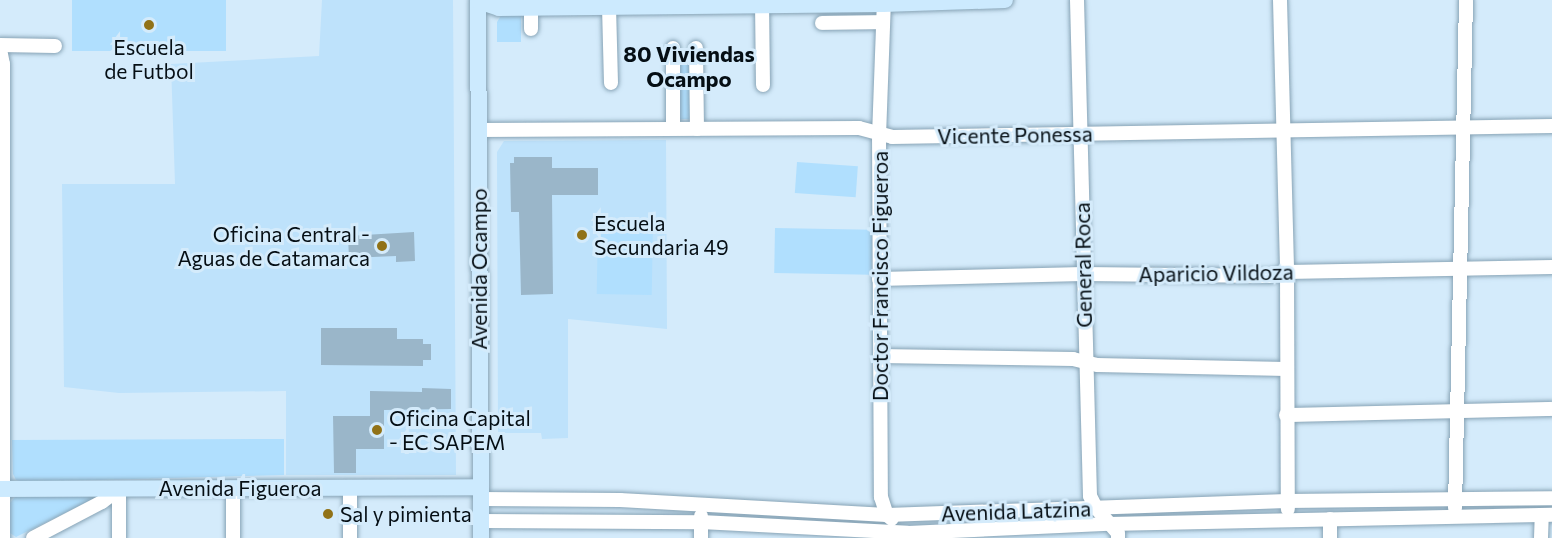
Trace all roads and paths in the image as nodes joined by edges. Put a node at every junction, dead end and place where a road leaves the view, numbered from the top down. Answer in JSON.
{"nodes":[{"id":1,"x":479,"y":0,"type":"edge"},
{"id":2,"x":1005,"y":0,"type":"edge"},
{"id":3,"x":1077,"y":0,"type":"edge"},
{"id":4,"x":1280,"y":0,"type":"edge"},
{"id":5,"x":1466,"y":0,"type":"edge"},
{"id":6,"x":884,"y":2,"type":"edge"},
{"id":7,"x":765,"y":3,"type":"edge"},
{"id":8,"x":610,"y":4,"type":"edge"},
{"id":9,"x":531,"y":8,"type":"junction"},
{"id":10,"x":883,"y":22,"type":"junction"},
{"id":11,"x":822,"y":23,"type":"dead end"},
{"id":12,"x":531,"y":29,"type":"dead end"},
{"id":13,"x":0,"y":45,"type":"edge"},
{"id":14,"x":55,"y":46,"type":"dead end"},
{"id":15,"x":673,"y":48,"type":"dead end"},
{"id":16,"x":696,"y":48,"type":"dead end"},
{"id":17,"x":0,"y":49,"type":"edge"},
{"id":18,"x":611,"y":83,"type":"dead end"},
{"id":19,"x":763,"y":85,"type":"dead end"},
{"id":20,"x":1552,"y":126,"type":"edge"},
{"id":21,"x":673,"y":128,"type":"junction"},
{"id":22,"x":1463,"y":128,"type":"junction"},
{"id":23,"x":697,"y":129,"type":"junction"},
{"id":24,"x":478,"y":130,"type":"junction"},
{"id":25,"x":1283,"y":132,"type":"junction"},
{"id":26,"x":879,"y":134,"type":"junction"},
{"id":27,"x":1080,"y":134,"type":"junction"},
{"id":28,"x":1,"y":149,"type":"edge"},
{"id":29,"x":1,"y":263,"type":"edge"},
{"id":30,"x":1552,"y":267,"type":"edge"},
{"id":31,"x":1462,"y":269,"type":"junction"},
{"id":32,"x":1287,"y":272,"type":"junction"},
{"id":33,"x":1083,"y":274,"type":"junction"},
{"id":34,"x":879,"y":279,"type":"junction"},
{"id":35,"x":880,"y":356,"type":"junction"},
{"id":36,"x":1085,"y":362,"type":"junction"},
{"id":37,"x":1286,"y":369,"type":"junction"},
{"id":38,"x":1,"y":376,"type":"edge"},
{"id":39,"x":1552,"y":409,"type":"edge"},
{"id":40,"x":1457,"y":411,"type":"junction"},
{"id":41,"x":1286,"y":415,"type":"junction"},
{"id":42,"x":350,"y":487,"type":"junction"},
{"id":43,"x":233,"y":488,"type":"junction"},
{"id":44,"x":2,"y":489,"type":"edge"},
{"id":45,"x":119,"y":489,"type":"junction"},
{"id":46,"x":480,"y":493,"type":"junction"},
{"id":47,"x":1552,"y":498,"type":"edge"},
{"id":48,"x":1455,"y":499,"type":"junction"},
{"id":49,"x":1287,"y":501,"type":"junction"},
{"id":50,"x":700,"y":505,"type":"junction"},
{"id":51,"x":1096,"y":508,"type":"junction"},
{"id":52,"x":887,"y":515,"type":"junction"},
{"id":53,"x":1547,"y":515,"type":"edge"},
{"id":54,"x":1455,"y":516,"type":"junction"},
{"id":55,"x":1330,"y":519,"type":"junction"},
{"id":56,"x":1288,"y":520,"type":"junction"},
{"id":57,"x":701,"y":522,"type":"junction"},
{"id":58,"x":1109,"y":524,"type":"junction"},
{"id":59,"x":481,"y":530,"type":"edge"},
{"id":60,"x":908,"y":535,"type":"edge"},
{"id":61,"x":3,"y":538,"type":"edge"},
{"id":62,"x":33,"y":538,"type":"edge"},
{"id":63,"x":119,"y":538,"type":"edge"},
{"id":64,"x":233,"y":538,"type":"edge"},
{"id":65,"x":350,"y":538,"type":"edge"},
{"id":66,"x":701,"y":538,"type":"edge"},
{"id":67,"x":1118,"y":538,"type":"edge"},
{"id":68,"x":1330,"y":538,"type":"edge"},
{"id":69,"x":1541,"y":538,"type":"edge"}],
"edges":[{"from":1,"to":9,"type":"main road"},
{"from":1,"to":24,"type":"main road","name":"Avenida Ocampo"},
{"from":2,"to":6,"type":"main road"},
{"from":3,"to":27,"type":"street","name":"General Roca"},
{"from":4,"to":25,"type":"street"},
{"from":5,"to":22,"type":"street"},
{"from":6,"to":7,"type":"main road"},
{"from":6,"to":10,"type":"street","name":"Doctor Francisco Figueroa"},
{"from":7,"to":8,"type":"main road"},
{"from":7,"to":19,"type":"street"},
{"from":8,"to":9,"type":"main road"},
{"from":8,"to":18,"type":"street"},
{"from":9,"to":12,"type":"street"},
{"from":10,"to":11,"type":"street"},
{"from":10,"to":26,"type":"street","name":"Doctor Francisco Figueroa"},
{"from":13,"to":14,"type":"street"},
{"from":15,"to":21,"type":"street"},
{"from":16,"to":23,"type":"street"},
{"from":17,"to":28,"type":"street"},
{"from":20,"to":22,"type":"street","name":"Vicente Ponessa"},
{"from":21,"to":23,"type":"street","name":"Vicente Ponessa"},
{"from":21,"to":24,"type":"street","name":"Vicente Ponessa"},
{"from":22,"to":25,"type":"street","name":"Vicente Ponessa"},
{"from":22,"to":31,"type":"street"},
{"from":23,"to":26,"type":"street","name":"Vicente Ponessa"},
{"from":24,"to":46,"type":"main road","name":"Avenida Ocampo"},
{"from":25,"to":27,"type":"street","name":"Vicente Ponessa"},
{"from":25,"to":32,"type":"street"},
{"from":26,"to":27,"type":"street","name":"Vicente Ponessa"},
{"from":26,"to":34,"type":"street","name":"Doctor Francisco Figueroa"},
{"from":27,"to":33,"type":"street","name":"General Roca"},
{"from":28,"to":29,"type":"street"},
{"from":29,"to":38,"type":"street"},
{"from":30,"to":31,"type":"street","name":"Aparicio Vildoza"},
{"from":31,"to":32,"type":"street","name":"Aparicio Vildoza"},
{"from":31,"to":40,"type":"street"},
{"from":32,"to":33,"type":"street","name":"Aparicio Vildoza"},
{"from":32,"to":37,"type":"street"},
{"from":33,"to":34,"type":"street","name":"Aparicio Vildoza"},
{"from":33,"to":36,"type":"street","name":"General Roca"},
{"from":34,"to":35,"type":"street","name":"Doctor Francisco Figueroa"},
{"from":35,"to":36,"type":"street"},
{"from":35,"to":52,"type":"street","name":"Doctor Francisco Figueroa"},
{"from":36,"to":37,"type":"street"},
{"from":36,"to":51,"type":"street","name":"General Roca"},
{"from":37,"to":41,"type":"street"},
{"from":38,"to":44,"type":"street"},
{"from":39,"to":40,"type":"street"},
{"from":40,"to":41,"type":"street"},
{"from":40,"to":48,"type":"street"},
{"from":41,"to":49,"type":"street"},
{"from":42,"to":43,"type":"main road","name":"Avenida Figueroa"},
{"from":42,"to":46,"type":"main road","name":"Avenida Figueroa"},
{"from":42,"to":65,"type":"street"},
{"from":43,"to":45,"type":"main road","name":"Avenida Figueroa"},
{"from":43,"to":64,"type":"street"},
{"from":44,"to":45,"type":"main road","name":"Avenida Figueroa"},
{"from":44,"to":61,"type":"street"},
{"from":45,"to":62,"type":"street"},
{"from":45,"to":63,"type":"street"},
{"from":46,"to":50,"type":"street","name":"Avenida Latzina"},
{"from":46,"to":59,"type":"main road","name":"Avenida Ocampo"},
{"from":47,"to":48,"type":"street","name":"Avenida Latzina"},
{"from":48,"to":49,"type":"street","name":"Avenida Latzina"},
{"from":48,"to":54,"type":"street"},
{"from":49,"to":51,"type":"street","name":"Avenida Latzina"},
{"from":49,"to":56,"type":"street"},
{"from":50,"to":52,"type":"street","name":"Avenida Latzina"},
{"from":50,"to":57,"type":"street"},
{"from":51,"to":52,"type":"street","name":"Avenida Latzina"},
{"from":51,"to":58,"type":"street","name":"General Roca"},
{"from":52,"to":60,"type":"street"},
{"from":53,"to":54,"type":"street","name":"Avenida Latzina"},
{"from":53,"to":69,"type":"street"},
{"from":54,"to":55,"type":"street","name":"Avenida Latzina"},
{"from":55,"to":56,"type":"street","name":"Avenida Latzina"},
{"from":55,"to":68,"type":"street"},
{"from":56,"to":58,"type":"street","name":"Avenida Latzina"},
{"from":57,"to":59,"type":"street","name":"Avenida Latzina"},
{"from":57,"to":60,"type":"street","name":"Avenida Latzina"},
{"from":57,"to":66,"type":"street"},
{"from":58,"to":60,"type":"street","name":"Avenida Latzina"},
{"from":58,"to":67,"type":"street","name":"General Roca"}]}
